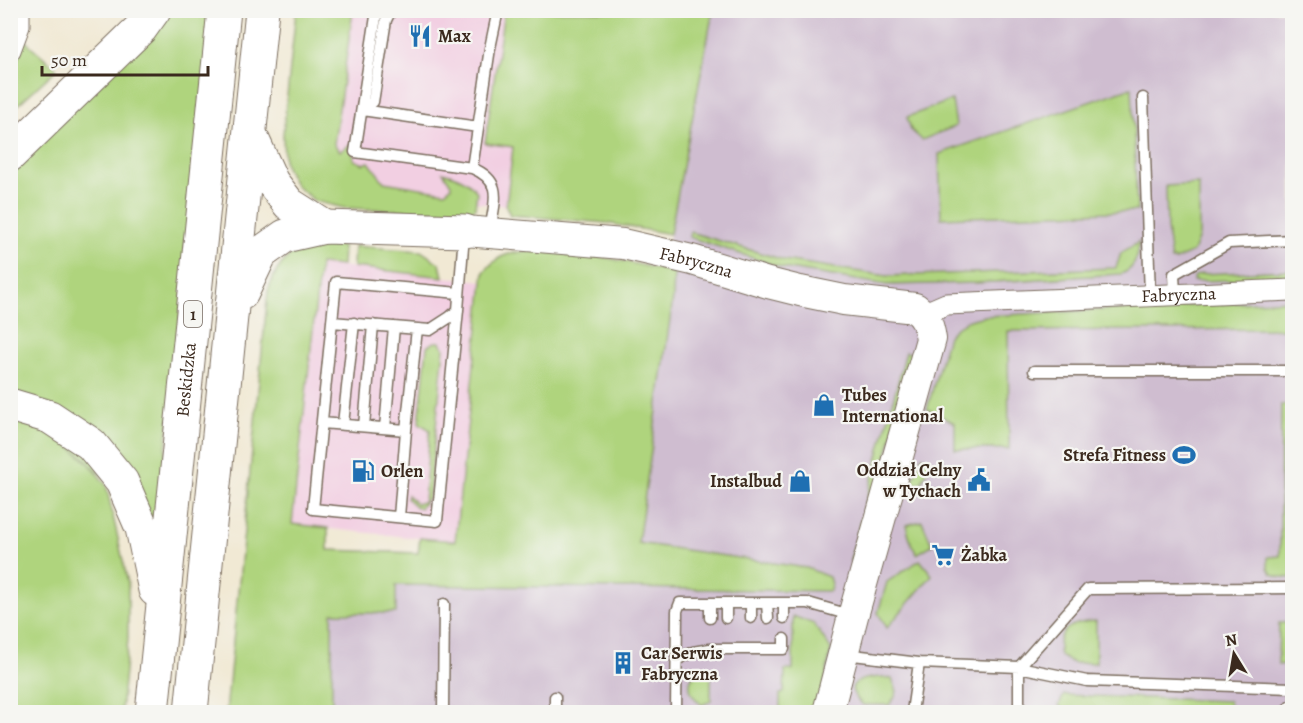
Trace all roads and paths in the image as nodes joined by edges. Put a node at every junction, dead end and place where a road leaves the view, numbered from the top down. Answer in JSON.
{"nodes":[{"id":1,"x":20,"y":10,"type":"edge"},
{"id":2,"x":154,"y":10,"type":"edge"},
{"id":3,"x":224,"y":10,"type":"edge"},
{"id":4,"x":262,"y":10,"type":"edge"},
{"id":5,"x":377,"y":10,"type":"edge"},
{"id":6,"x":391,"y":10,"type":"edge"},
{"id":7,"x":491,"y":10,"type":"edge"},
{"id":8,"x":498,"y":10,"type":"edge"},
{"id":9,"x":380,"y":25,"type":"junction"},
{"id":10,"x":490,"y":48,"type":"junction"},
{"id":11,"x":10,"y":50,"type":"edge"},
{"id":12,"x":1143,"y":98,"type":"dead end"},
{"id":13,"x":362,"y":110,"type":"junction"},
{"id":14,"x":478,"y":128,"type":"junction"},
{"id":15,"x":250,"y":134,"type":"junction"},
{"id":16,"x":10,"y":155,"type":"edge"},
{"id":17,"x":472,"y":168,"type":"junction"},
{"id":18,"x":325,"y":226,"type":"junction"},
{"id":19,"x":478,"y":232,"type":"junction"},
{"id":20,"x":1293,"y":240,"type":"edge"},
{"id":21,"x":1293,"y":290,"type":"edge"},
{"id":22,"x":459,"y":293,"type":"junction"},
{"id":23,"x":1174,"y":294,"type":"junction"},
{"id":24,"x":1150,"y":295,"type":"junction"},
{"id":25,"x":458,"y":310,"type":"junction"},
{"id":26,"x":233,"y":314,"type":"junction"},
{"id":27,"x":923,"y":314,"type":"junction"},
{"id":28,"x":332,"y":322,"type":"junction"},
{"id":29,"x":354,"y":323,"type":"junction"},
{"id":30,"x":373,"y":325,"type":"junction"},
{"id":31,"x":394,"y":327,"type":"junction"},
{"id":32,"x":417,"y":329,"type":"junction"},
{"id":33,"x":1034,"y":371,"type":"dead end"},
{"id":34,"x":1293,"y":371,"type":"edge"},
{"id":35,"x":10,"y":405,"type":"edge"},
{"id":36,"x":322,"y":423,"type":"junction"},
{"id":37,"x":343,"y":424,"type":"junction"},
{"id":38,"x":364,"y":426,"type":"junction"},
{"id":39,"x":385,"y":428,"type":"junction"},
{"id":40,"x":406,"y":430,"type":"junction"},
{"id":41,"x":399,"y":517,"type":"junction"},
{"id":42,"x":1293,"y":588,"type":"edge"},
{"id":43,"x":710,"y":603,"type":"junction"},
{"id":44,"x":726,"y":603,"type":"junction"},
{"id":45,"x":751,"y":603,"type":"junction"},
{"id":46,"x":767,"y":603,"type":"junction"},
{"id":47,"x":784,"y":603,"type":"junction"},
{"id":48,"x":444,"y":604,"type":"dead end"},
{"id":49,"x":853,"y":616,"type":"junction"},
{"id":50,"x":161,"y":618,"type":"junction"},
{"id":51,"x":710,"y":618,"type":"dead end"},
{"id":52,"x":726,"y":618,"type":"dead end"},
{"id":53,"x":751,"y":618,"type":"dead end"},
{"id":54,"x":768,"y":618,"type":"dead end"},
{"id":55,"x":784,"y":618,"type":"dead end"},
{"id":56,"x":784,"y":639,"type":"dead end"},
{"id":57,"x":843,"y":653,"type":"junction"},
{"id":58,"x":676,"y":660,"type":"junction"},
{"id":59,"x":919,"y":663,"type":"junction"},
{"id":60,"x":1019,"y":667,"type":"junction"},
{"id":61,"x":1293,"y":688,"type":"edge"},
{"id":62,"x":555,"y":697,"type":"dead end"},
{"id":63,"x":1293,"y":705,"type":"edge"},
{"id":64,"x":152,"y":712,"type":"edge"},
{"id":65,"x":191,"y":712,"type":"edge"},
{"id":66,"x":443,"y":712,"type":"edge"},
{"id":67,"x":555,"y":712,"type":"edge"},
{"id":68,"x":676,"y":712,"type":"edge"},
{"id":69,"x":828,"y":712,"type":"edge"},
{"id":70,"x":859,"y":712,"type":"edge"},
{"id":71,"x":912,"y":712,"type":"edge"},
{"id":72,"x":1018,"y":712,"type":"edge"},
{"id":73,"x":1284,"y":712,"type":"edge"}],
"edges":[{"from":1,"to":11,"type":"street"},
{"from":2,"to":16,"type":"main road"},
{"from":3,"to":50,"type":"main road","name":"Beskidzka","number":"1"},
{"from":4,"to":15,"type":"main road"},
{"from":5,"to":9,"type":"lane"},
{"from":6,"to":9,"type":"lane"},
{"from":7,"to":10,"type":"lane"},
{"from":8,"to":10,"type":"lane"},
{"from":9,"to":13,"type":"lane"},
{"from":10,"to":14,"type":"lane"},
{"from":12,"to":24,"type":"lane"},
{"from":13,"to":14,"type":"lane"},
{"from":13,"to":17,"type":"lane"},
{"from":14,"to":17,"type":"lane"},
{"from":15,"to":18,"type":"main road"},
{"from":15,"to":26,"type":"main road"},
{"from":17,"to":19,"type":"lane"},
{"from":18,"to":19,"type":"main road"},
{"from":18,"to":26,"type":"main road"},
{"from":19,"to":22,"type":"lane"},
{"from":19,"to":27,"type":"main road","name":"Fabryczna"},
{"from":20,"to":23,"type":"lane"},
{"from":21,"to":23,"type":"street","name":"Fabryczna"},
{"from":22,"to":25,"type":"lane"},
{"from":22,"to":28,"type":"lane"},
{"from":23,"to":24,"type":"street","name":"Fabryczna"},
{"from":24,"to":27,"type":"street","name":"Fabryczna"},
{"from":25,"to":32,"type":"lane"},
{"from":25,"to":41,"type":"lane"},
{"from":26,"to":65,"type":"main road"},
{"from":27,"to":49,"type":"main road"},
{"from":28,"to":29,"type":"lane"},
{"from":28,"to":36,"type":"lane"},
{"from":29,"to":30,"type":"lane"},
{"from":29,"to":37,"type":"lane"},
{"from":30,"to":31,"type":"lane"},
{"from":30,"to":38,"type":"lane"},
{"from":31,"to":32,"type":"lane"},
{"from":31,"to":39,"type":"lane"},
{"from":32,"to":40,"type":"lane"},
{"from":33,"to":34,"type":"lane"},
{"from":35,"to":50,"type":"main road"},
{"from":36,"to":37,"type":"lane"},
{"from":36,"to":41,"type":"lane"},
{"from":37,"to":38,"type":"lane"},
{"from":38,"to":39,"type":"lane"},
{"from":39,"to":40,"type":"lane"},
{"from":40,"to":41,"type":"lane"},
{"from":42,"to":60,"type":"lane"},
{"from":43,"to":44,"type":"lane"},
{"from":43,"to":51,"type":"lane"},
{"from":43,"to":58,"type":"lane"},
{"from":44,"to":45,"type":"lane"},
{"from":44,"to":52,"type":"lane"},
{"from":45,"to":46,"type":"lane"},
{"from":45,"to":53,"type":"lane"},
{"from":46,"to":47,"type":"lane"},
{"from":46,"to":54,"type":"lane"},
{"from":47,"to":49,"type":"lane"},
{"from":47,"to":55,"type":"lane"},
{"from":48,"to":66,"type":"lane"},
{"from":49,"to":57,"type":"main road"},
{"from":50,"to":64,"type":"main road","name":"Beskidzka","number":"1"},
{"from":56,"to":58,"type":"lane"},
{"from":57,"to":59,"type":"lane"},
{"from":57,"to":69,"type":"main road"},
{"from":58,"to":68,"type":"lane"},
{"from":59,"to":60,"type":"lane"},
{"from":59,"to":71,"type":"lane"},
{"from":60,"to":61,"type":"lane"},
{"from":60,"to":72,"type":"lane"},
{"from":62,"to":67,"type":"lane"},
{"from":63,"to":73,"type":"lane"},
{"from":69,"to":70,"type":"lane"}]}
